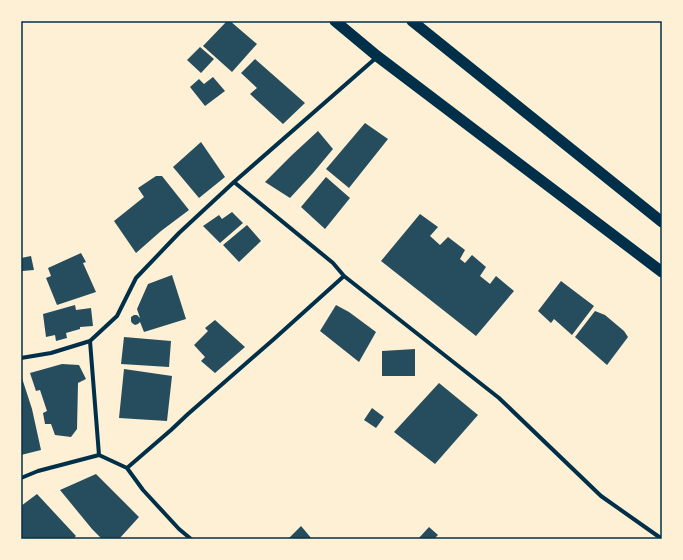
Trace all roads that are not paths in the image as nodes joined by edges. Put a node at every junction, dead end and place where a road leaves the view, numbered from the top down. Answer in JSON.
{"nodes":[{"id":1,"x":335,"y":21,"type":"edge"},
{"id":2,"x":412,"y":21,"type":"edge"},
{"id":3,"x":377,"y":56,"type":"junction"},
{"id":4,"x":234,"y":182,"type":"junction"},
{"id":5,"x":662,"y":222,"type":"edge"},
{"id":6,"x":662,"y":272,"type":"edge"},
{"id":7,"x":344,"y":276,"type":"junction"},
{"id":8,"x":90,"y":342,"type":"junction"},
{"id":9,"x":21,"y":358,"type":"edge"},
{"id":10,"x":99,"y":456,"type":"junction"},
{"id":11,"x":127,"y":468,"type":"junction"},
{"id":12,"x":21,"y":478,"type":"edge"},
{"id":13,"x":191,"y":539,"type":"edge"},
{"id":14,"x":662,"y":539,"type":"edge"}],
"edges":[{"from":1,"to":3,"type":"highway"},
{"from":2,"to":5,"type":"highway"},
{"from":3,"to":4,"type":"street"},
{"from":3,"to":6,"type":"highway"},
{"from":4,"to":7,"type":"street"},
{"from":4,"to":8,"type":"street"},
{"from":7,"to":11,"type":"street"},
{"from":7,"to":14,"type":"street"},
{"from":8,"to":9,"type":"street"},
{"from":8,"to":10,"type":"street"},
{"from":10,"to":11,"type":"street"},
{"from":10,"to":12,"type":"street"},
{"from":11,"to":13,"type":"street"}]}
